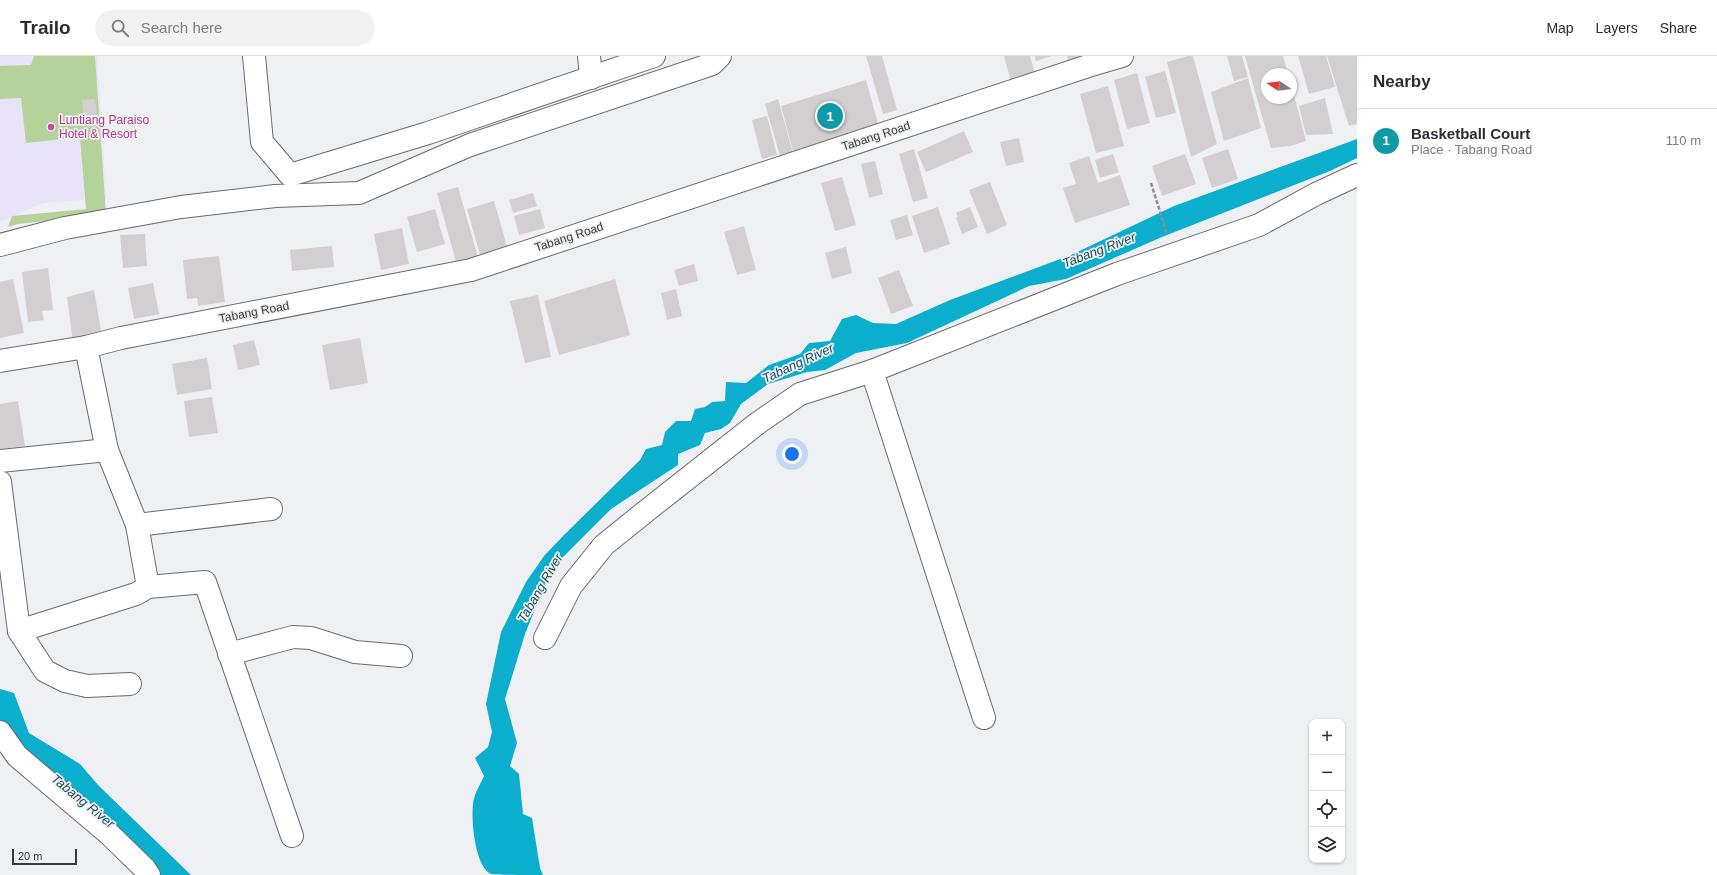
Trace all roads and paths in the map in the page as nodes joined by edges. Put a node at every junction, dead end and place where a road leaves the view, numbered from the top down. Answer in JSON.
{"nodes":[{"id":1,"x":254,"y":56,"type":"edge"},
{"id":2,"x":589,"y":56,"type":"edge"},
{"id":3,"x":654,"y":56,"type":"edge"},
{"id":4,"x":720,"y":56,"type":"edge"},
{"id":5,"x":1122,"y":56,"type":"edge"},
{"id":6,"x":591,"y":78,"type":"junction"},
{"id":7,"x":1357,"y":175,"type":"edge"},
{"id":8,"x":1151,"y":183,"type":"dead end"},
{"id":9,"x":1168,"y":241,"type":"dead end"},
{"id":10,"x":0,"y":245,"type":"edge"},
{"id":11,"x":86,"y":347,"type":"junction"},
{"id":12,"x":0,"y":361,"type":"edge"},
{"id":13,"x":872,"y":371,"type":"junction"},
{"id":14,"x":107,"y":450,"type":"junction"},
{"id":15,"x":0,"y":461,"type":"edge"},
{"id":16,"x":0,"y":482,"type":"edge"},
{"id":17,"x":271,"y":509,"type":"dead end"},
{"id":18,"x":137,"y":525,"type":"junction"},
{"id":19,"x":148,"y":587,"type":"junction"},
{"id":20,"x":19,"y":630,"type":"junction"},
{"id":21,"x":545,"y":638,"type":"dead end"},
{"id":22,"x":229,"y":654,"type":"junction"},
{"id":23,"x":401,"y":656,"type":"dead end"},
{"id":24,"x":130,"y":684,"type":"dead end"},
{"id":25,"x":984,"y":718,"type":"dead end"},
{"id":26,"x":0,"y":732,"type":"edge"},
{"id":27,"x":292,"y":836,"type":"dead end"},
{"id":28,"x":150,"y":875,"type":"edge"}],
"edges":[{"from":1,"to":6,"type":"street"},
{"from":2,"to":6,"type":"street"},
{"from":3,"to":6,"type":"street"},
{"from":4,"to":10,"type":"street"},
{"from":5,"to":11,"type":"street","name":"Tabang Road"},
{"from":7,"to":13,"type":"street"},
{"from":8,"to":9,"type":"path"},
{"from":11,"to":12,"type":"street","name":"Tabang Road"},
{"from":11,"to":14,"type":"street"},
{"from":13,"to":21,"type":"street"},
{"from":13,"to":25,"type":"street"},
{"from":14,"to":15,"type":"street"},
{"from":14,"to":18,"type":"street"},
{"from":16,"to":20,"type":"street"},
{"from":17,"to":18,"type":"street"},
{"from":18,"to":19,"type":"street"},
{"from":19,"to":20,"type":"street"},
{"from":19,"to":22,"type":"street"},
{"from":20,"to":24,"type":"street"},
{"from":22,"to":23,"type":"street"},
{"from":22,"to":27,"type":"street"},
{"from":26,"to":28,"type":"street"}]}
